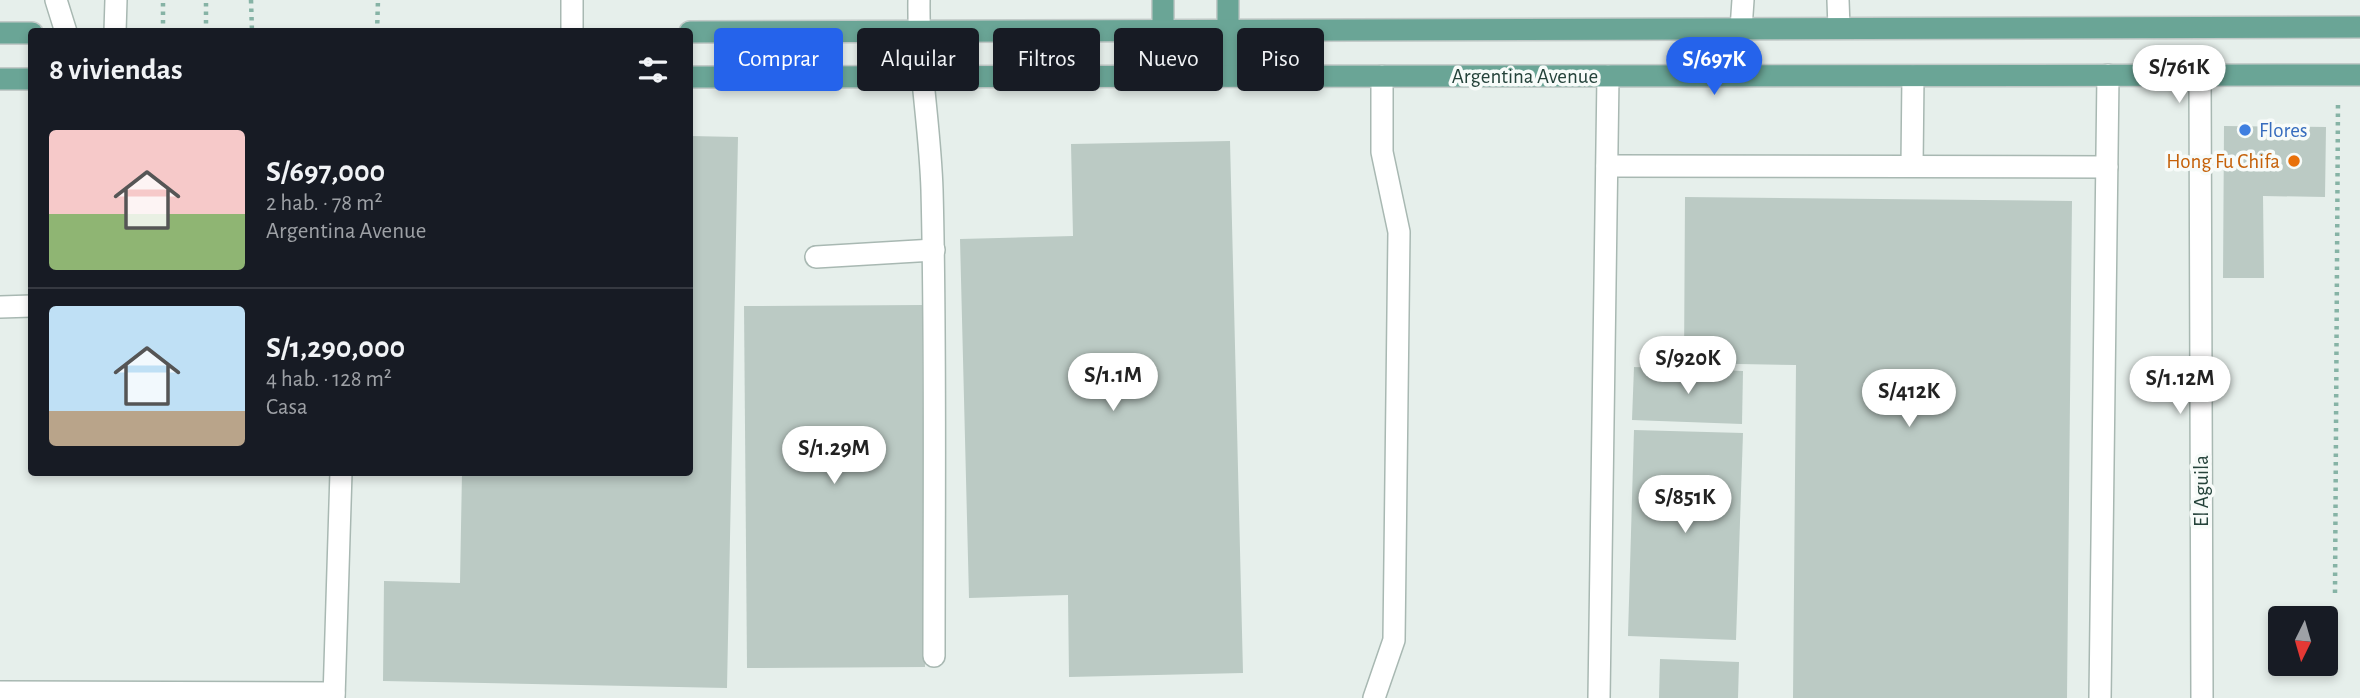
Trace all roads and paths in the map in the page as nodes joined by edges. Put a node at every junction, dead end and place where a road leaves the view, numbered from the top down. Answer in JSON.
{"nodes":[{"id":1,"x":56,"y":0,"type":"edge"},
{"id":2,"x":116,"y":0,"type":"edge"},
{"id":3,"x":163,"y":0,"type":"edge"},
{"id":4,"x":206,"y":0,"type":"edge"},
{"id":5,"x":251,"y":0,"type":"edge"},
{"id":6,"x":378,"y":0,"type":"edge"},
{"id":7,"x":572,"y":0,"type":"edge"},
{"id":8,"x":919,"y":0,"type":"edge"},
{"id":9,"x":1163,"y":0,"type":"edge"},
{"id":10,"x":1228,"y":0,"type":"edge"},
{"id":11,"x":1742,"y":0,"type":"edge"},
{"id":12,"x":1838,"y":0,"type":"edge"},
{"id":13,"x":2360,"y":27,"type":"edge"},
{"id":14,"x":65,"y":28,"type":"edge"},
{"id":15,"x":116,"y":28,"type":"edge"},
{"id":16,"x":163,"y":28,"type":"edge"},
{"id":17,"x":206,"y":28,"type":"edge"},
{"id":18,"x":252,"y":28,"type":"edge"},
{"id":19,"x":377,"y":28,"type":"edge"},
{"id":20,"x":572,"y":28,"type":"edge"},
{"id":21,"x":919,"y":28,"type":"edge"},
{"id":22,"x":1163,"y":28,"type":"edge"},
{"id":23,"x":1839,"y":28,"type":"junction"},
{"id":24,"x":1741,"y":29,"type":"junction"},
{"id":25,"x":1114,"y":30,"type":"edge"},
{"id":26,"x":1223,"y":30,"type":"edge"},
{"id":27,"x":1228,"y":30,"type":"junction"},
{"id":28,"x":857,"y":31,"type":"edge"},
{"id":29,"x":979,"y":31,"type":"edge"},
{"id":30,"x":693,"y":32,"type":"edge"},
{"id":31,"x":0,"y":33,"type":"edge"},
{"id":32,"x":28,"y":33,"type":"edge"},
{"id":33,"x":2200,"y":74,"type":"junction"},
{"id":34,"x":2108,"y":75,"type":"junction"},
{"id":35,"x":2360,"y":75,"type":"edge"},
{"id":36,"x":1223,"y":76,"type":"edge"},
{"id":37,"x":1228,"y":76,"type":"junction"},
{"id":38,"x":1382,"y":76,"type":"junction"},
{"id":39,"x":1608,"y":76,"type":"junction"},
{"id":40,"x":1913,"y":76,"type":"junction"},
{"id":41,"x":693,"y":77,"type":"edge"},
{"id":42,"x":857,"y":77,"type":"edge"},
{"id":43,"x":979,"y":77,"type":"edge"},
{"id":44,"x":1114,"y":77,"type":"edge"},
{"id":45,"x":0,"y":79,"type":"edge"},
{"id":46,"x":28,"y":79,"type":"edge"},
{"id":47,"x":923,"y":91,"type":"edge"},
{"id":48,"x":2338,"y":121,"type":"dead end"},
{"id":49,"x":1607,"y":166,"type":"junction"},
{"id":50,"x":1912,"y":166,"type":"junction"},
{"id":51,"x":2108,"y":167,"type":"junction"},
{"id":52,"x":934,"y":250,"type":"junction"},
{"id":53,"x":816,"y":257,"type":"dead end"},
{"id":54,"x":28,"y":306,"type":"edge"},
{"id":55,"x":0,"y":307,"type":"edge"},
{"id":56,"x":341,"y":476,"type":"edge"},
{"id":57,"x":2335,"y":593,"type":"dead end"},
{"id":58,"x":934,"y":656,"type":"dead end"},
{"id":59,"x":0,"y":692,"type":"edge"},
{"id":60,"x":334,"y":695,"type":"edge"},
{"id":61,"x":1374,"y":698,"type":"edge"},
{"id":62,"x":1599,"y":698,"type":"edge"},
{"id":63,"x":2101,"y":698,"type":"edge"},
{"id":64,"x":2202,"y":698,"type":"edge"}],
"edges":[{"from":1,"to":14,"type":"street"},
{"from":2,"to":15,"type":"street"},
{"from":3,"to":16,"type":"path"},
{"from":4,"to":17,"type":"path"},
{"from":5,"to":18,"type":"path"},
{"from":6,"to":19,"type":"path"},
{"from":7,"to":20,"type":"street"},
{"from":8,"to":21,"type":"street"},
{"from":9,"to":22,"type":"main road"},
{"from":10,"to":27,"type":"main road"},
{"from":11,"to":24,"type":"street"},
{"from":12,"to":23,"type":"street"},
{"from":13,"to":23,"type":"main road"},
{"from":23,"to":24,"type":"main road"},
{"from":24,"to":27,"type":"main road"},
{"from":25,"to":29,"type":"main road"},
{"from":26,"to":27,"type":"main road"},
{"from":27,"to":37,"type":"main road"},
{"from":28,"to":30,"type":"main road"},
{"from":31,"to":32,"type":"main road"},
{"from":33,"to":34,"type":"main road","name":"Argentina Avenue"},
{"from":33,"to":35,"type":"main road","name":"Argentina Avenue"},
{"from":33,"to":64,"type":"street","name":"El Aguila"},
{"from":34,"to":40,"type":"main road","name":"Argentina Avenue"},
{"from":34,"to":51,"type":"street"},
{"from":36,"to":37,"type":"main road","name":"Argentina Avenue"},
{"from":37,"to":38,"type":"main road","name":"Argentina Avenue"},
{"from":38,"to":39,"type":"main road","name":"Argentina Avenue"},
{"from":38,"to":61,"type":"street"},
{"from":39,"to":40,"type":"main road","name":"Argentina Avenue"},
{"from":39,"to":49,"type":"street"},
{"from":40,"to":50,"type":"street"},
{"from":41,"to":42,"type":"main road","name":"Argentina Avenue"},
{"from":43,"to":44,"type":"main road","name":"Argentina Avenue"},
{"from":45,"to":46,"type":"main road"},
{"from":47,"to":52,"type":"street"},
{"from":48,"to":57,"type":"path"},
{"from":49,"to":50,"type":"street"},
{"from":49,"to":62,"type":"street"},
{"from":50,"to":51,"type":"street"},
{"from":51,"to":63,"type":"street"},
{"from":52,"to":53,"type":"street"},
{"from":52,"to":58,"type":"street"},
{"from":54,"to":55,"type":"street"},
{"from":56,"to":60,"type":"street"},
{"from":59,"to":60,"type":"street"}]}
